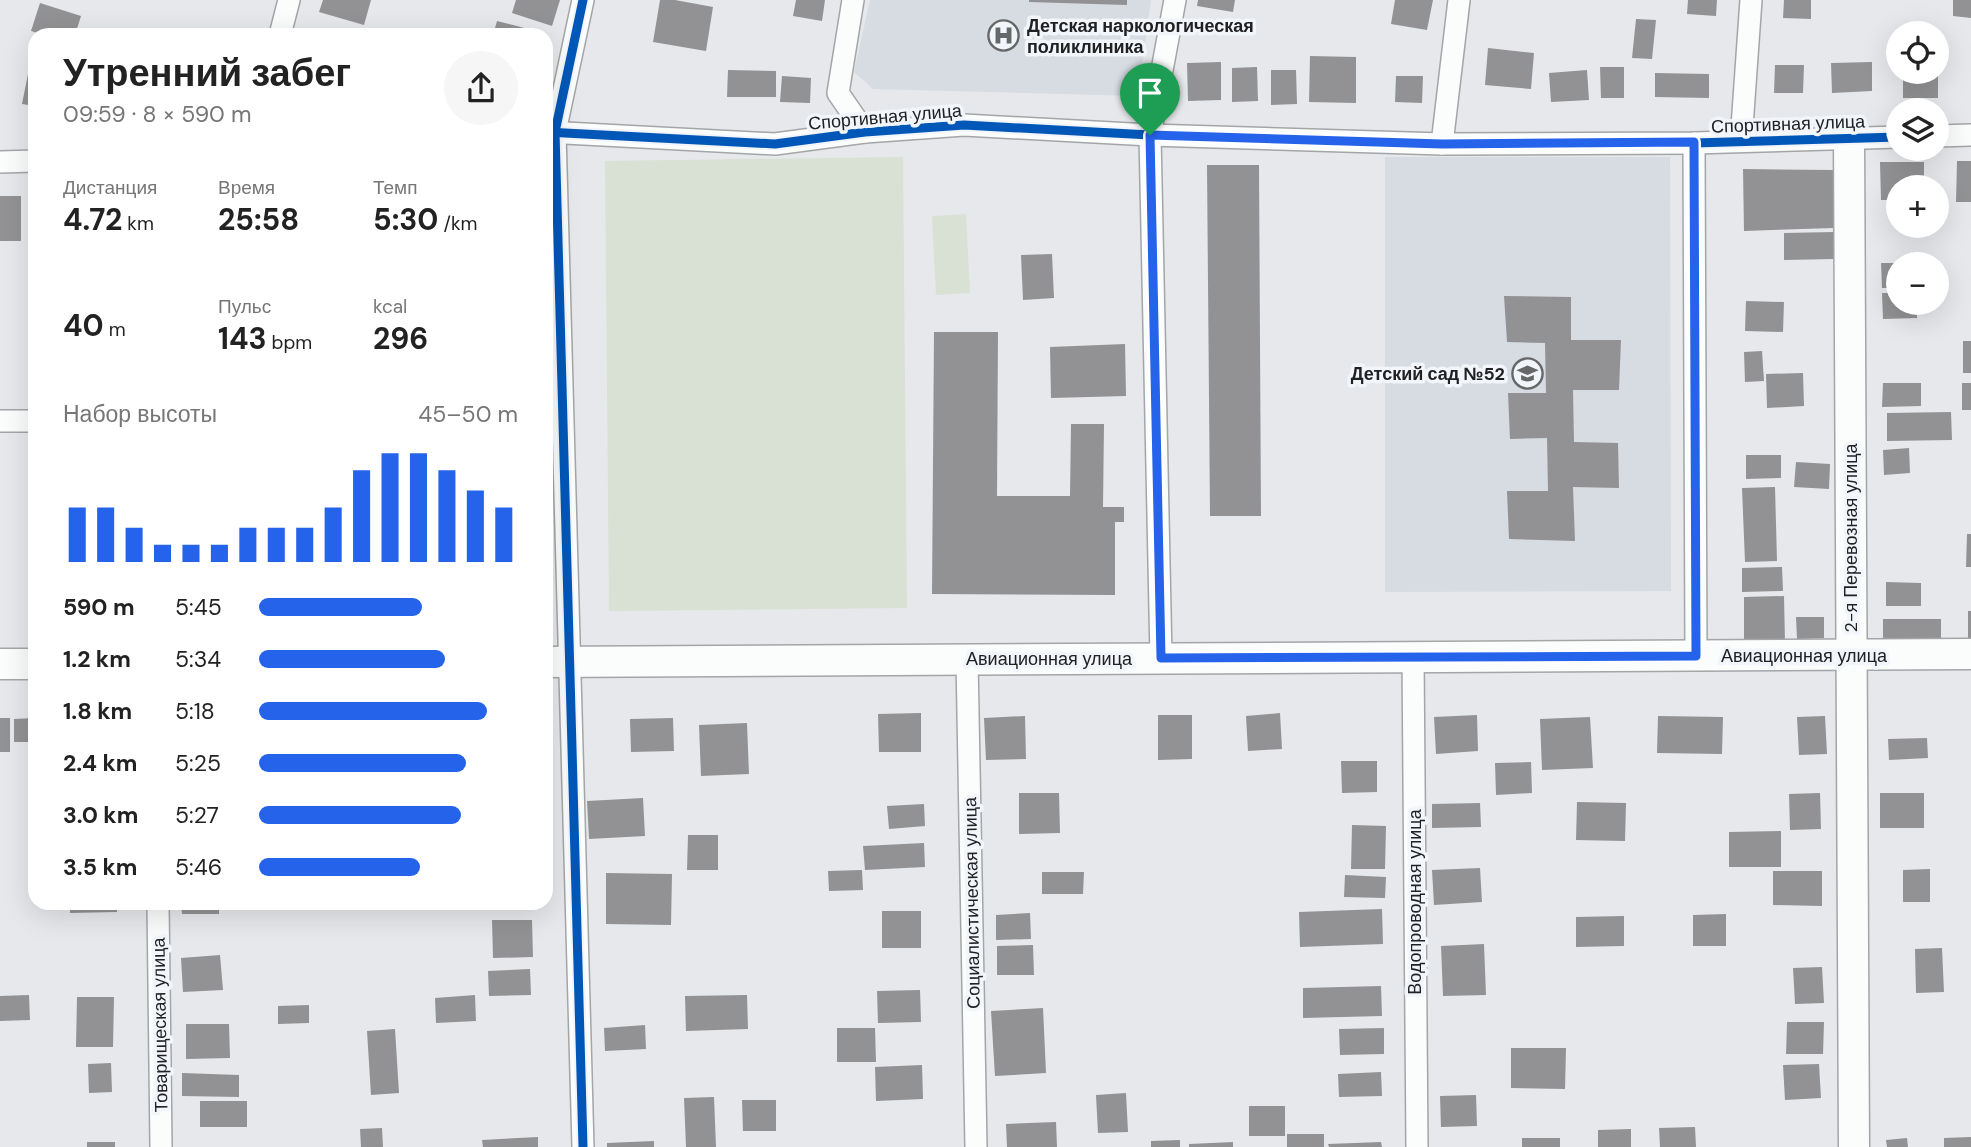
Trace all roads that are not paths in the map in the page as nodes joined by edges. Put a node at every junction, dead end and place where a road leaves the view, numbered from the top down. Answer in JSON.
{"nodes":[{"id":1,"x":289,"y":0,"type":"edge"},
{"id":2,"x":583,"y":0,"type":"edge"},
{"id":3,"x":853,"y":0,"type":"edge"},
{"id":4,"x":1175,"y":0,"type":"edge"},
{"id":5,"x":1459,"y":0,"type":"edge"},
{"id":6,"x":1751,"y":0,"type":"edge"},
{"id":7,"x":282,"y":28,"type":"edge"},
{"id":8,"x":553,"y":124,"type":"edge"},
{"id":9,"x":553,"y":132,"type":"edge"},
{"id":10,"x":865,"y":132,"type":"junction"},
{"id":11,"x":1150,"y":135,"type":"junction"},
{"id":12,"x":1971,"y":135,"type":"edge"},
{"id":13,"x":1949,"y":136,"type":"edge"},
{"id":14,"x":1886,"y":137,"type":"edge"},
{"id":15,"x":1849,"y":138,"type":"junction"},
{"id":16,"x":1741,"y":141,"type":"junction"},
{"id":17,"x":1694,"y":142,"type":"junction"},
{"id":18,"x":1442,"y":144,"type":"junction"},
{"id":19,"x":28,"y":161,"type":"edge"},
{"id":20,"x":0,"y":162,"type":"edge"},
{"id":21,"x":553,"y":283,"type":"edge"},
{"id":22,"x":0,"y":421,"type":"edge"},
{"id":23,"x":28,"y":421,"type":"edge"},
{"id":24,"x":1971,"y":654,"type":"edge"},
{"id":25,"x":1413,"y":656,"type":"junction"},
{"id":26,"x":1696,"y":656,"type":"junction"},
{"id":27,"x":1851,"y":656,"type":"junction"},
{"id":28,"x":1161,"y":658,"type":"junction"},
{"id":29,"x":967,"y":659,"type":"junction"},
{"id":30,"x":558,"y":662,"type":"edge"},
{"id":31,"x":0,"y":664,"type":"edge"},
{"id":32,"x":28,"y":664,"type":"edge"},
{"id":33,"x":158,"y":910,"type":"edge"},
{"id":34,"x":162,"y":1147,"type":"edge"},
{"id":35,"x":583,"y":1147,"type":"edge"},
{"id":36,"x":976,"y":1147,"type":"edge"},
{"id":37,"x":1417,"y":1147,"type":"edge"},
{"id":38,"x":1854,"y":1147,"type":"edge"}],
"edges":[{"from":1,"to":7,"type":"street"},
{"from":2,"to":8,"type":"street"},
{"from":3,"to":10,"type":"street"},
{"from":4,"to":11,"type":"street"},
{"from":5,"to":18,"type":"street"},
{"from":6,"to":16,"type":"street"},
{"from":9,"to":10,"type":"street","name":"Спортивная улица"},
{"from":10,"to":11,"type":"street","name":"Спортивная улица"},
{"from":11,"to":18,"type":"street","name":"Спортивная улица"},
{"from":11,"to":28,"type":"street"},
{"from":12,"to":13,"type":"street"},
{"from":14,"to":15,"type":"street","name":"Спортивная улица"},
{"from":15,"to":16,"type":"street","name":"Спортивная улица"},
{"from":15,"to":27,"type":"main road","name":"2-я Перевозная улица"},
{"from":16,"to":17,"type":"street","name":"Спортивная улица"},
{"from":17,"to":18,"type":"street","name":"Спортивная улица"},
{"from":17,"to":26,"type":"street"},
{"from":19,"to":20,"type":"street"},
{"from":21,"to":30,"type":"street"},
{"from":22,"to":23,"type":"street"},
{"from":24,"to":27,"type":"main road","name":"Авиационная улица"},
{"from":25,"to":26,"type":"main road","name":"Авиационная улица"},
{"from":25,"to":28,"type":"main road","name":"Авиационная улица"},
{"from":25,"to":37,"type":"street","name":"Водопроводная улица"},
{"from":26,"to":27,"type":"main road","name":"Авиационная улица"},
{"from":27,"to":38,"type":"main road","name":"2-я Перевозная улица"},
{"from":28,"to":29,"type":"main road","name":"Авиационная улица"},
{"from":29,"to":30,"type":"main road","name":"Авиационная улица"},
{"from":29,"to":36,"type":"street","name":"Социалистическая улица"},
{"from":30,"to":35,"type":"street"},
{"from":31,"to":32,"type":"main road"},
{"from":33,"to":34,"type":"street","name":"Товарищеская улица"}]}
